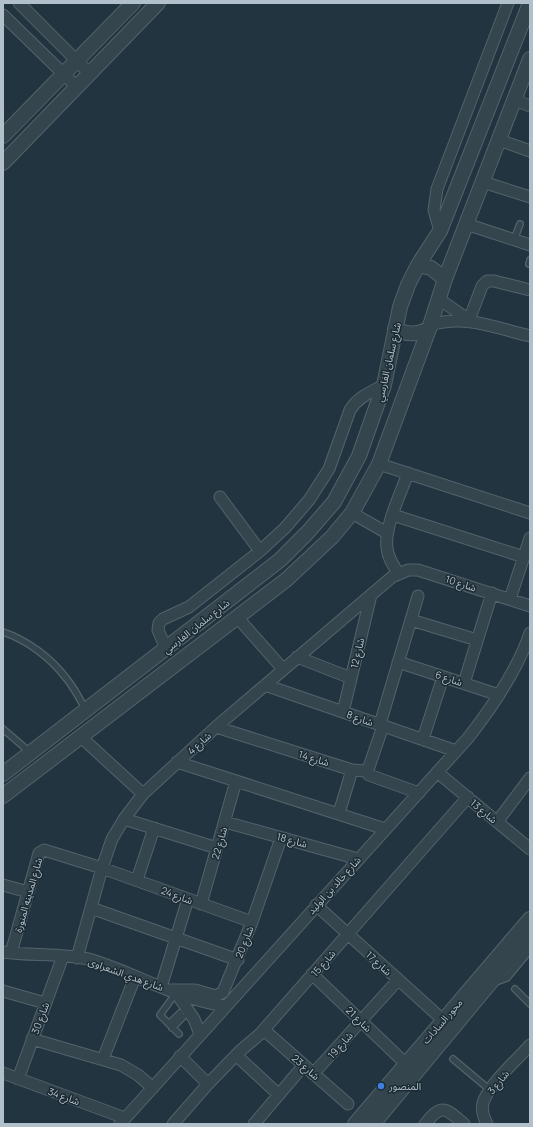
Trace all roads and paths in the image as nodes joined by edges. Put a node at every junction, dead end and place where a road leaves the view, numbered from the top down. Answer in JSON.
{"nodes":[{"id":1,"x":19,"y":3,"type":"edge"},
{"id":2,"x":134,"y":3,"type":"edge"},
{"id":3,"x":158,"y":3,"type":"edge"},
{"id":4,"x":508,"y":3,"type":"edge"},
{"id":5,"x":530,"y":3,"type":"edge"},
{"id":6,"x":3,"y":15,"type":"edge"},
{"id":7,"x":530,"y":59,"type":"edge"},
{"id":8,"x":77,"y":61,"type":"junction"},
{"id":9,"x":64,"y":74,"type":"junction"},
{"id":10,"x":90,"y":74,"type":"junction"},
{"id":11,"x":77,"y":87,"type":"junction"},
{"id":12,"x":514,"y":100,"type":"junction"},
{"id":13,"x":530,"y":106,"type":"edge"},
{"id":14,"x":3,"y":136,"type":"edge"},
{"id":15,"x":499,"y":140,"type":"junction"},
{"id":16,"x":530,"y":151,"type":"edge"},
{"id":17,"x":3,"y":162,"type":"edge"},
{"id":18,"x":483,"y":182,"type":"junction"},
{"id":19,"x":530,"y":197,"type":"edge"},
{"id":20,"x":466,"y":224,"type":"junction"},
{"id":21,"x":520,"y":224,"type":"dead end"},
{"id":22,"x":440,"y":231,"type":"junction"},
{"id":23,"x":514,"y":240,"type":"junction"},
{"id":24,"x":530,"y":245,"type":"edge"},
{"id":25,"x":418,"y":265,"type":"junction"},
{"id":26,"x":445,"y":279,"type":"junction"},
{"id":27,"x":530,"y":290,"type":"edge"},
{"id":28,"x":439,"y":299,"type":"junction"},
{"id":29,"x":469,"y":320,"type":"junction"},
{"id":30,"x":430,"y":327,"type":"junction"},
{"id":31,"x":395,"y":329,"type":"junction"},
{"id":32,"x":530,"y":336,"type":"edge"},
{"id":33,"x":384,"y":385,"type":"junction"},
{"id":34,"x":379,"y":464,"type":"junction"},
{"id":35,"x":408,"y":473,"type":"junction"},
{"id":36,"x":220,"y":497,"type":"dead end"},
{"id":37,"x":352,"y":513,"type":"junction"},
{"id":38,"x":530,"y":513,"type":"edge"},
{"id":39,"x":393,"y":516,"type":"junction"},
{"id":40,"x":387,"y":533,"type":"junction"},
{"id":41,"x":530,"y":538,"type":"edge"},
{"id":42,"x":260,"y":551,"type":"junction"},
{"id":43,"x":524,"y":557,"type":"junction"},
{"id":44,"x":395,"y":575,"type":"junction"},
{"id":45,"x":492,"y":593,"type":"junction"},
{"id":46,"x":371,"y":595,"type":"junction"},
{"id":47,"x":418,"y":596,"type":"dead end"},
{"id":48,"x":510,"y":599,"type":"junction"},
{"id":49,"x":530,"y":606,"type":"edge"},
{"id":50,"x":237,"y":617,"type":"junction"},
{"id":51,"x":411,"y":620,"type":"junction"},
{"id":52,"x":3,"y":632,"type":"edge"},
{"id":53,"x":529,"y":637,"type":"edge"},
{"id":54,"x":478,"y":640,"type":"junction"},
{"id":55,"x":166,"y":649,"type":"junction"},
{"id":56,"x":297,"y":657,"type":"junction"},
{"id":57,"x":398,"y":662,"type":"junction"},
{"id":58,"x":284,"y":669,"type":"junction"},
{"id":59,"x":443,"y":677,"type":"junction"},
{"id":60,"x":351,"y":678,"type":"junction"},
{"id":61,"x":464,"y":683,"type":"junction"},
{"id":62,"x":264,"y":685,"type":"junction"},
{"id":63,"x":499,"y":695,"type":"junction"},
{"id":64,"x":86,"y":710,"type":"junction"},
{"id":65,"x":343,"y":712,"type":"junction"},
{"id":66,"x":381,"y":725,"type":"junction"},
{"id":67,"x":216,"y":727,"type":"junction"},
{"id":68,"x":3,"y":729,"type":"edge"},
{"id":69,"x":81,"y":737,"type":"junction"},
{"id":70,"x":424,"y":739,"type":"junction"},
{"id":71,"x":456,"y":751,"type":"junction"},
{"id":72,"x":31,"y":753,"type":"junction"},
{"id":73,"x":177,"y":762,"type":"junction"},
{"id":74,"x":5,"y":770,"type":"edge"},
{"id":75,"x":352,"y":770,"type":"junction"},
{"id":76,"x":366,"y":771,"type":"junction"},
{"id":77,"x":437,"y":772,"type":"junction"},
{"id":78,"x":236,"y":781,"type":"junction"},
{"id":79,"x":529,"y":782,"type":"edge"},
{"id":80,"x":419,"y":793,"type":"junction"},
{"id":81,"x":143,"y":794,"type":"junction"},
{"id":82,"x":3,"y":796,"type":"edge"},
{"id":83,"x":468,"y":797,"type":"junction"},
{"id":84,"x":339,"y":813,"type":"junction"},
{"id":85,"x":124,"y":819,"type":"junction"},
{"id":86,"x":225,"y":822,"type":"junction"},
{"id":87,"x":497,"y":822,"type":"junction"},
{"id":88,"x":154,"y":828,"type":"junction"},
{"id":89,"x":385,"y":829,"type":"junction"},
{"id":90,"x":281,"y":838,"type":"junction"},
{"id":91,"x":217,"y":848,"type":"junction"},
{"id":92,"x":530,"y":849,"type":"edge"},
{"id":93,"x":358,"y":859,"type":"junction"},
{"id":94,"x":102,"y":868,"type":"junction"},
{"id":95,"x":137,"y":880,"type":"junction"},
{"id":96,"x":3,"y":885,"type":"edge"},
{"id":97,"x":28,"y":892,"type":"junction"},
{"id":98,"x":188,"y":899,"type":"junction"},
{"id":99,"x":201,"y":904,"type":"junction"},
{"id":100,"x":316,"y":905,"type":"junction"},
{"id":101,"x":91,"y":908,"type":"junction"},
{"id":102,"x":530,"y":919,"type":"edge"},
{"id":103,"x":252,"y":922,"type":"junction"},
{"id":104,"x":348,"y":934,"type":"junction"},
{"id":105,"x":530,"y":935,"type":"edge"},
{"id":106,"x":176,"y":938,"type":"junction"},
{"id":107,"x":530,"y":950,"type":"edge"},
{"id":108,"x":7,"y":953,"type":"edge"},
{"id":109,"x":62,"y":956,"type":"junction"},
{"id":110,"x":77,"y":958,"type":"junction"},
{"id":111,"x":238,"y":960,"type":"junction"},
{"id":112,"x":312,"y":974,"type":"junction"},
{"id":113,"x":135,"y":977,"type":"junction"},
{"id":114,"x":398,"y":980,"type":"junction"},
{"id":115,"x":489,"y":983,"type":"junction"},
{"id":116,"x":169,"y":990,"type":"junction"},
{"id":117,"x":514,"y":990,"type":"dead end"},
{"id":118,"x":3,"y":991,"type":"edge"},
{"id":119,"x":46,"y":1003,"type":"junction"},
{"id":120,"x":530,"y":1004,"type":"edge"},
{"id":121,"x":225,"y":1006,"type":"junction"},
{"id":122,"x":181,"y":1015,"type":"dead end"},
{"id":123,"x":443,"y":1020,"type":"junction"},
{"id":124,"x":361,"y":1021,"type":"junction"},
{"id":125,"x":171,"y":1026,"type":"junction"},
{"id":126,"x":264,"y":1030,"type":"junction"},
{"id":127,"x":179,"y":1034,"type":"dead end"},
{"id":128,"x":200,"y":1034,"type":"junction"},
{"id":129,"x":437,"y":1038,"type":"junction"},
{"id":130,"x":32,"y":1039,"type":"junction"},
{"id":131,"x":530,"y":1046,"type":"edge"},
{"id":132,"x":236,"y":1055,"type":"junction"},
{"id":133,"x":180,"y":1056,"type":"junction"},
{"id":134,"x":103,"y":1059,"type":"junction"},
{"id":135,"x":453,"y":1059,"type":"dead end"},
{"id":136,"x":406,"y":1064,"type":"junction"},
{"id":137,"x":304,"y":1065,"type":"junction"},
{"id":138,"x":3,"y":1073,"type":"edge"},
{"id":139,"x":313,"y":1074,"type":"junction"},
{"id":140,"x":18,"y":1079,"type":"junction"},
{"id":141,"x":208,"y":1084,"type":"junction"},
{"id":142,"x":152,"y":1088,"type":"junction"},
{"id":143,"x":490,"y":1090,"type":"junction"},
{"id":144,"x":279,"y":1095,"type":"junction"},
{"id":145,"x":348,"y":1104,"type":"dead end"},
{"id":146,"x":122,"y":1121,"type":"edge"},
{"id":147,"x":173,"y":1124,"type":"edge"},
{"id":148,"x":254,"y":1124,"type":"edge"},
{"id":149,"x":355,"y":1124,"type":"edge"},
{"id":150,"x":373,"y":1124,"type":"edge"},
{"id":151,"x":425,"y":1124,"type":"edge"},
{"id":152,"x":464,"y":1124,"type":"edge"},
{"id":153,"x":487,"y":1124,"type":"edge"}],
"edges":[{"from":1,"to":8,"type":"street"},
{"from":2,"to":8,"type":"street"},
{"from":3,"to":10,"type":"street"},
{"from":4,"to":22,"type":"street"},
{"from":5,"to":22,"type":"street","name":"شارع سلمان الفارسي"},
{"from":6,"to":9,"type":"street"},
{"from":7,"to":12,"type":"street","name":"شارع سلمان الفارسي"},
{"from":8,"to":9,"type":"street"},
{"from":8,"to":10,"type":"street"},
{"from":9,"to":11,"type":"street"},
{"from":9,"to":14,"type":"street"},
{"from":10,"to":11,"type":"street"},
{"from":11,"to":17,"type":"street"},
{"from":12,"to":13,"type":"street"},
{"from":12,"to":15,"type":"street","name":"شارع سلمان الفارسي"},
{"from":15,"to":16,"type":"street"},
{"from":15,"to":18,"type":"street","name":"شارع سلمان الفارسي"},
{"from":18,"to":19,"type":"street"},
{"from":18,"to":20,"type":"street","name":"شارع سلمان الفارسي"},
{"from":20,"to":23,"type":"street"},
{"from":20,"to":26,"type":"street","name":"شارع سلمان الفارسي"},
{"from":21,"to":23,"type":"lane"},
{"from":22,"to":25,"type":"street","name":"شارع سلمان الفارسي"},
{"from":23,"to":24,"type":"street"},
{"from":25,"to":26,"type":"street"},
{"from":25,"to":31,"type":"street","name":"شارع سلمان الفارسي"},
{"from":26,"to":28,"type":"street","name":"شارع سلمان الفارسي"},
{"from":27,"to":29,"type":"street"},
{"from":28,"to":29,"type":"street"},
{"from":28,"to":30,"type":"street","name":"شارع سلمان الفارسي"},
{"from":29,"to":30,"type":"street"},
{"from":29,"to":32,"type":"street"},
{"from":30,"to":31,"type":"street"},
{"from":30,"to":34,"type":"street","name":"شارع سلمان الفارسي"},
{"from":31,"to":33,"type":"street","name":"شارع سلمان الفارسي"},
{"from":33,"to":42,"type":"street"},
{"from":33,"to":55,"type":"street","name":"شارع سلمان الفارسي"},
{"from":34,"to":35,"type":"street"},
{"from":34,"to":37,"type":"street","name":"شارع سلمان الفارسي"},
{"from":35,"to":38,"type":"street"},
{"from":35,"to":39,"type":"street"},
{"from":36,"to":42,"type":"street"},
{"from":37,"to":40,"type":"street"},
{"from":37,"to":50,"type":"street","name":"شارع سلمان الفارسي"},
{"from":39,"to":40,"type":"street"},
{"from":39,"to":43,"type":"street"},
{"from":40,"to":44,"type":"street"},
{"from":41,"to":43,"type":"street"},
{"from":42,"to":55,"type":"street"},
{"from":43,"to":48,"type":"street"},
{"from":44,"to":45,"type":"street","name":"شارع 10"},
{"from":44,"to":46,"type":"street","name":"شارع 4"},
{"from":45,"to":48,"type":"street","name":"شارع 10"},
{"from":45,"to":54,"type":"street"},
{"from":46,"to":56,"type":"street","name":"شارع 4"},
{"from":46,"to":60,"type":"street","name":"شارع 12"},
{"from":47,"to":51,"type":"street"},
{"from":48,"to":49,"type":"street","name":"شارع 10"},
{"from":50,"to":58,"type":"street"},
{"from":50,"to":69,"type":"street","name":"شارع سلمان الفارسي"},
{"from":51,"to":54,"type":"street"},
{"from":51,"to":57,"type":"street"},
{"from":52,"to":64,"type":"lane"},
{"from":53,"to":63,"type":"street","name":"شارع خالد بن الوليد"},
{"from":54,"to":61,"type":"street"},
{"from":55,"to":64,"type":"street","name":"شارع سلمان الفارسي"},
{"from":56,"to":58,"type":"street","name":"شارع 4"},
{"from":56,"to":60,"type":"street"},
{"from":57,"to":59,"type":"street","name":"شارع 6"},
{"from":57,"to":66,"type":"street"},
{"from":58,"to":62,"type":"street","name":"شارع 4"},
{"from":59,"to":61,"type":"street","name":"شارع 6"},
{"from":59,"to":70,"type":"street"},
{"from":60,"to":65,"type":"street","name":"شارع 12"},
{"from":61,"to":63,"type":"street","name":"شارع 6"},
{"from":62,"to":65,"type":"street","name":"شارع 8"},
{"from":62,"to":67,"type":"street","name":"شارع 4"},
{"from":63,"to":71,"type":"street","name":"شارع خالد بن الوليد"},
{"from":64,"to":72,"type":"street","name":"شارع سلمان الفارسي"},
{"from":65,"to":66,"type":"street","name":"شارع 8"},
{"from":66,"to":70,"type":"street","name":"شارع 8"},
{"from":66,"to":76,"type":"street"},
{"from":67,"to":73,"type":"street","name":"شارع 4"},
{"from":67,"to":75,"type":"street","name":"شارع 14"},
{"from":68,"to":72,"type":"lane"},
{"from":69,"to":81,"type":"street"},
{"from":69,"to":82,"type":"street","name":"شارع سلمان الفارسي"},
{"from":70,"to":71,"type":"street","name":"شارع 8"},
{"from":71,"to":77,"type":"street","name":"شارع خالد بن الوليد"},
{"from":72,"to":74,"type":"street","name":"شارع سلمان الفارسي"},
{"from":73,"to":78,"type":"street"},
{"from":73,"to":81,"type":"street","name":"شارع 4"},
{"from":75,"to":76,"type":"street","name":"شارع 14"},
{"from":75,"to":84,"type":"street"},
{"from":76,"to":80,"type":"street"},
{"from":77,"to":80,"type":"street","name":"شارع خالد بن الوليد"},
{"from":77,"to":83,"type":"street","name":"شارع 13"},
{"from":78,"to":84,"type":"street"},
{"from":78,"to":86,"type":"street","name":"شارع 22"},
{"from":79,"to":87,"type":"street"},
{"from":80,"to":89,"type":"street","name":"شارع خالد بن الوليد"},
{"from":81,"to":85,"type":"street","name":"شارع 4"},
{"from":83,"to":87,"type":"street","name":"شارع 13"},
{"from":83,"to":104,"type":"street","name":"شارع 15"},
{"from":84,"to":89,"type":"street"},
{"from":85,"to":88,"type":"street"},
{"from":85,"to":94,"type":"street","name":"شارع 4"},
{"from":86,"to":90,"type":"street","name":"شارع 18"},
{"from":86,"to":91,"type":"street","name":"شارع 22"},
{"from":87,"to":92,"type":"street","name":"شارع 13"},
{"from":88,"to":91,"type":"street"},
{"from":88,"to":95,"type":"street"},
{"from":89,"to":93,"type":"street","name":"شارع خالد بن الوليد"},
{"from":90,"to":93,"type":"street","name":"شارع 18"},
{"from":90,"to":103,"type":"street","name":"شارع 20"},
{"from":91,"to":99,"type":"street","name":"شارع 22"},
{"from":93,"to":100,"type":"street","name":"شارع خالد بن الوليد"},
{"from":94,"to":95,"type":"street","name":"شارع 24"},
{"from":94,"to":97,"type":"street","name":"شارع المدينه المنورة"},
{"from":94,"to":101,"type":"street","name":"شارع 4"},
{"from":95,"to":98,"type":"street","name":"شارع 24"},
{"from":96,"to":97,"type":"street"},
{"from":97,"to":108,"type":"street","name":"شارع المدينه المنورة"},
{"from":98,"to":99,"type":"street","name":"شارع 24"},
{"from":98,"to":106,"type":"street"},
{"from":99,"to":103,"type":"street","name":"شارع 24"},
{"from":100,"to":104,"type":"street","name":"شارع 17"},
{"from":100,"to":121,"type":"street","name":"شارع خالد بن الوليد"},
{"from":101,"to":106,"type":"street"},
{"from":101,"to":110,"type":"street","name":"شارع 4"},
{"from":102,"to":123,"type":"street","name":"محور السادات"},
{"from":103,"to":111,"type":"street","name":"شارع 20"},
{"from":104,"to":112,"type":"street","name":"شارع 15"},
{"from":104,"to":114,"type":"street","name":"شارع 17"},
{"from":105,"to":115,"type":"street","name":"محور السادات"},
{"from":106,"to":111,"type":"street"},
{"from":106,"to":116,"type":"street"},
{"from":107,"to":115,"type":"lane"},
{"from":108,"to":109,"type":"street","name":"شارع هدي الشعراوى"},
{"from":109,"to":110,"type":"street","name":"شارع هدي الشعراوى"},
{"from":109,"to":119,"type":"street","name":"شارع 30"},
{"from":110,"to":113,"type":"street","name":"شارع هدي الشعراوى"},
{"from":111,"to":116,"type":"street","name":"شارع 20"},
{"from":112,"to":124,"type":"street","name":"شارع 21"},
{"from":112,"to":126,"type":"street","name":"شارع 15"},
{"from":113,"to":116,"type":"street","name":"شارع هدي الشعراوى"},
{"from":113,"to":134,"type":"street"},
{"from":114,"to":123,"type":"street","name":"شارع 17"},
{"from":114,"to":124,"type":"street","name":"شارع 19"},
{"from":115,"to":129,"type":"street","name":"محور السادات"},
{"from":116,"to":121,"type":"street","name":"شارع هدي الشعراوى"},
{"from":116,"to":125,"type":"lane"},
{"from":116,"to":128,"type":"street","name":"شارع هدي الشعراوى"},
{"from":117,"to":120,"type":"lane"},
{"from":118,"to":119,"type":"street"},
{"from":119,"to":130,"type":"street","name":"شارع 30"},
{"from":121,"to":128,"type":"street","name":"شارع خالد بن الوليد"},
{"from":122,"to":125,"type":"lane"},
{"from":123,"to":129,"type":"street","name":"محور السادات"},
{"from":124,"to":136,"type":"street","name":"شارع 21"},
{"from":124,"to":139,"type":"street","name":"شارع 19"},
{"from":125,"to":127,"type":"lane"},
{"from":126,"to":132,"type":"street","name":"شارع 15"},
{"from":126,"to":137,"type":"street","name":"شارع 23"},
{"from":128,"to":133,"type":"street","name":"شارع خالد بن الوليد"},
{"from":129,"to":136,"type":"street","name":"محور السادات"},
{"from":129,"to":150,"type":"street","name":"محور السادات"},
{"from":130,"to":134,"type":"street"},
{"from":130,"to":140,"type":"street","name":"شارع 30"},
{"from":131,"to":143,"type":"street","name":"شارع 3"},
{"from":132,"to":141,"type":"street","name":"شارع 15"},
{"from":132,"to":144,"type":"street"},
{"from":133,"to":141,"type":"street"},
{"from":133,"to":142,"type":"street","name":"شارع خالد بن الوليد"},
{"from":134,"to":142,"type":"street"},
{"from":135,"to":143,"type":"lane"},
{"from":136,"to":149,"type":"street","name":"محور السادات"},
{"from":137,"to":139,"type":"street","name":"شارع 23"},
{"from":137,"to":144,"type":"street"},
{"from":138,"to":140,"type":"street","name":"شارع 34"},
{"from":139,"to":145,"type":"street","name":"شارع 23"},
{"from":140,"to":146,"type":"street","name":"شارع 34"},
{"from":141,"to":147,"type":"street","name":"شارع 15"},
{"from":142,"to":146,"type":"street","name":"شارع خالد بن الوليد"},
{"from":143,"to":153,"type":"street","name":"شارع 3"},
{"from":144,"to":148,"type":"street"},
{"from":151,"to":152,"type":"street"}]}
